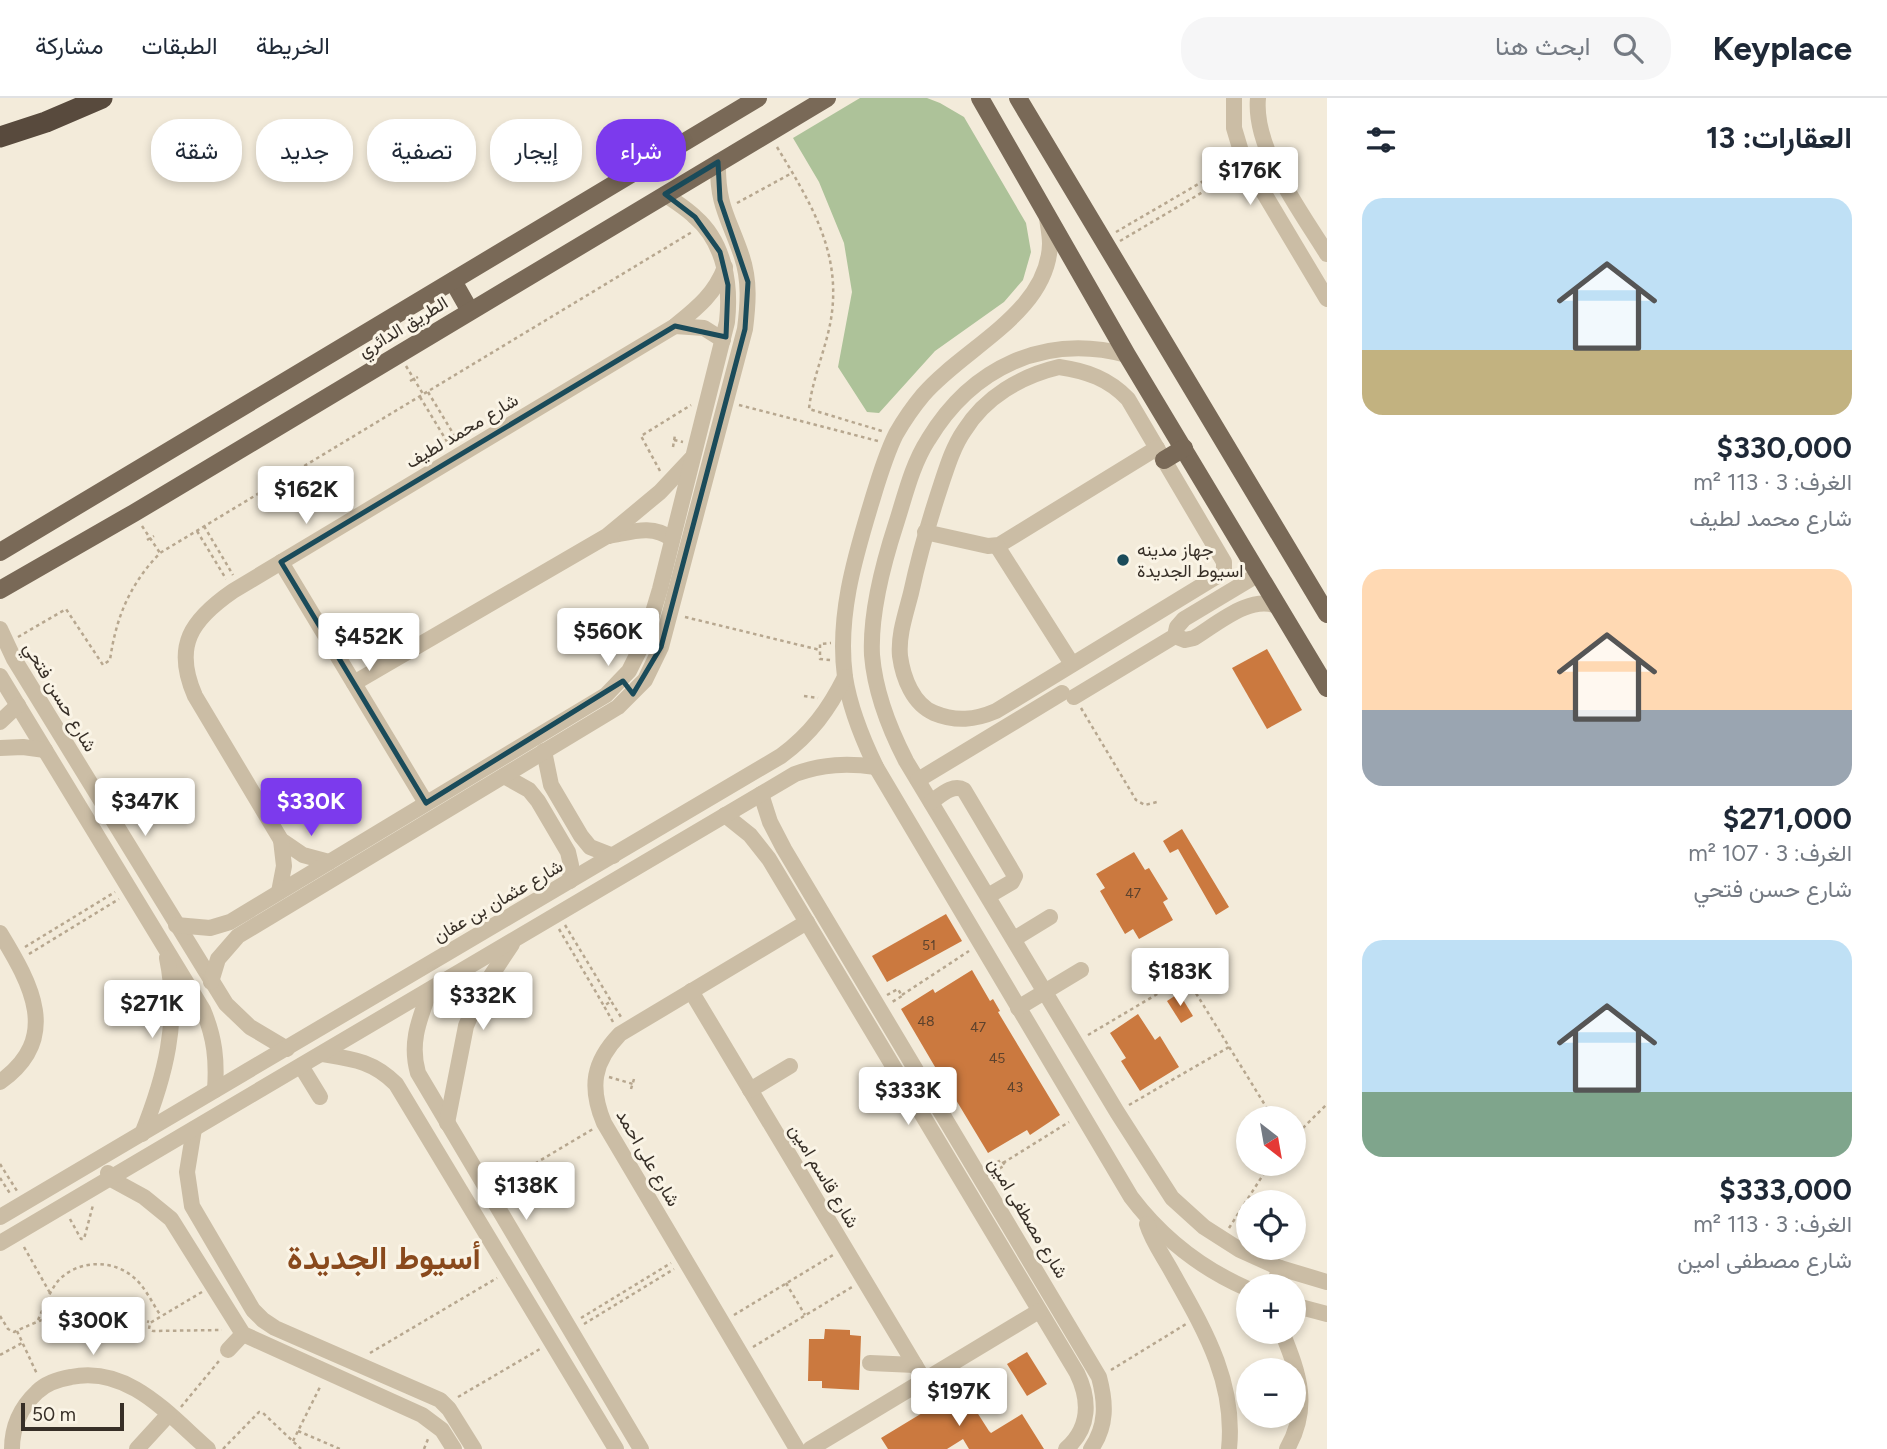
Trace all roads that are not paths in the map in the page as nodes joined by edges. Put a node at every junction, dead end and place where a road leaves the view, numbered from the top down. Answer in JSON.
{"nodes":[{"id":1,"x":102,"y":98,"type":"edge"},
{"id":2,"x":758,"y":98,"type":"edge"},
{"id":3,"x":827,"y":98,"type":"edge"},
{"id":4,"x":980,"y":98,"type":"edge"},
{"id":5,"x":1234,"y":98,"type":"edge"},
{"id":6,"x":1258,"y":98,"type":"edge"},
{"id":7,"x":1020,"y":100,"type":"edge"},
{"id":8,"x":994,"y":119,"type":"junction"},
{"id":9,"x":0,"y":137,"type":"edge"},
{"id":10,"x":718,"y":162,"type":"junction"},
{"id":11,"x":665,"y":194,"type":"junction"},
{"id":12,"x":1047,"y":218,"type":"junction"},
{"id":13,"x":1327,"y":254,"type":"edge"},
{"id":14,"x":725,"y":267,"type":"junction"},
{"id":15,"x":1320,"y":273,"type":"edge"},
{"id":16,"x":453,"y":281,"type":"junction"},
{"id":17,"x":1327,"y":299,"type":"edge"},
{"id":18,"x":470,"y":311,"type":"junction"},
{"id":19,"x":675,"y":326,"type":"junction"},
{"id":20,"x":723,"y":340,"type":"junction"},
{"id":21,"x":1127,"y":355,"type":"junction"},
{"id":22,"x":1184,"y":448,"type":"junction"},
{"id":23,"x":1160,"y":454,"type":"junction"},
{"id":24,"x":694,"y":456,"type":"junction"},
{"id":25,"x":925,"y":532,"type":"junction"},
{"id":26,"x":607,"y":536,"type":"junction"},
{"id":27,"x":672,"y":539,"type":"junction"},
{"id":28,"x":997,"y":545,"type":"junction"},
{"id":29,"x":857,"y":550,"type":"junction"},
{"id":30,"x":0,"y":552,"type":"edge"},
{"id":31,"x":886,"y":556,"type":"junction"},
{"id":32,"x":281,"y":562,"type":"junction"},
{"id":33,"x":1259,"y":574,"type":"junction"},
{"id":34,"x":0,"y":590,"type":"edge"},
{"id":35,"x":1279,"y":607,"type":"junction"},
{"id":36,"x":1325,"y":607,"type":"edge"},
{"id":37,"x":605,"y":627,"type":"dead end"},
{"id":38,"x":3,"y":636,"type":"edge"},
{"id":39,"x":1175,"y":636,"type":"junction"},
{"id":40,"x":645,"y":639,"type":"junction"},
{"id":41,"x":872,"y":654,"type":"junction"},
{"id":42,"x":900,"y":655,"type":"junction"},
{"id":43,"x":1072,"y":664,"type":"junction"},
{"id":44,"x":0,"y":676,"type":"edge"},
{"id":45,"x":845,"y":677,"type":"junction"},
{"id":46,"x":622,"y":681,"type":"junction"},
{"id":47,"x":354,"y":683,"type":"junction"},
{"id":48,"x":1327,"y":688,"type":"edge"},
{"id":49,"x":633,"y":694,"type":"junction"},
{"id":50,"x":18,"y":705,"type":"junction"},
{"id":51,"x":0,"y":722,"type":"edge"},
{"id":52,"x":0,"y":748,"type":"edge"},
{"id":53,"x":46,"y":750,"type":"junction"},
{"id":54,"x":544,"y":751,"type":"junction"},
{"id":55,"x":876,"y":767,"type":"junction"},
{"id":56,"x":503,"y":776,"type":"junction"},
{"id":57,"x":918,"y":780,"type":"junction"},
{"id":58,"x":761,"y":794,"type":"junction"},
{"id":59,"x":931,"y":802,"type":"junction"},
{"id":60,"x":426,"y":803,"type":"junction"},
{"id":61,"x":725,"y":815,"type":"junction"},
{"id":62,"x":281,"y":841,"type":"junction"},
{"id":63,"x":613,"y":856,"type":"junction"},
{"id":64,"x":329,"y":862,"type":"junction"},
{"id":65,"x":570,"y":881,"type":"junction"},
{"id":66,"x":279,"y":892,"type":"junction"},
{"id":67,"x":988,"y":896,"type":"junction"},
{"id":68,"x":1051,"y":917,"type":"dead end"},
{"id":69,"x":807,"y":922,"type":"junction"},
{"id":70,"x":176,"y":925,"type":"junction"},
{"id":71,"x":0,"y":933,"type":"edge"},
{"id":72,"x":515,"y":939,"type":"junction"},
{"id":73,"x":1014,"y":939,"type":"junction"},
{"id":74,"x":164,"y":945,"type":"junction"},
{"id":75,"x":1081,"y":970,"type":"dead end"},
{"id":76,"x":211,"y":982,"type":"junction"},
{"id":77,"x":430,"y":990,"type":"junction"},
{"id":78,"x":691,"y":991,"type":"junction"},
{"id":79,"x":1046,"y":991,"type":"junction"},
{"id":80,"x":1018,"y":1008,"type":"junction"},
{"id":81,"x":346,"y":1013,"type":"junction"},
{"id":82,"x":358,"y":1032,"type":"junction"},
{"id":83,"x":287,"y":1049,"type":"junction"},
{"id":84,"x":322,"y":1054,"type":"junction"},
{"id":85,"x":301,"y":1066,"type":"junction"},
{"id":86,"x":790,"y":1066,"type":"dead end"},
{"id":87,"x":0,"y":1082,"type":"edge"},
{"id":88,"x":215,"y":1090,"type":"junction"},
{"id":89,"x":750,"y":1090,"type":"junction"},
{"id":90,"x":320,"y":1097,"type":"dead end"},
{"id":91,"x":447,"y":1123,"type":"junction"},
{"id":92,"x":194,"y":1129,"type":"junction"},
{"id":93,"x":142,"y":1134,"type":"junction"},
{"id":94,"x":99,"y":1159,"type":"junction"},
{"id":95,"x":104,"y":1183,"type":"junction"},
{"id":96,"x":0,"y":1217,"type":"edge"},
{"id":97,"x":1147,"y":1218,"type":"junction"},
{"id":98,"x":0,"y":1243,"type":"edge"},
{"id":99,"x":1280,"y":1268,"type":"junction"},
{"id":100,"x":1278,"y":1274,"type":"edge"},
{"id":101,"x":1327,"y":1282,"type":"edge"},
{"id":102,"x":1236,"y":1283,"type":"edge"},
{"id":103,"x":1306,"y":1308,"type":"edge"},
{"id":104,"x":1039,"y":1311,"type":"junction"},
{"id":105,"x":1327,"y":1314,"type":"edge"},
{"id":106,"x":241,"y":1332,"type":"junction"},
{"id":107,"x":1286,"y":1344,"type":"edge"},
{"id":108,"x":228,"y":1350,"type":"road end"},
{"id":109,"x":870,"y":1363,"type":"dead end"},
{"id":110,"x":915,"y":1365,"type":"junction"},
{"id":111,"x":924,"y":1380,"type":"junction"},
{"id":112,"x":170,"y":1416,"type":"junction"},
{"id":113,"x":12,"y":1449,"type":"edge"},
{"id":114,"x":137,"y":1449,"type":"edge"},
{"id":115,"x":208,"y":1449,"type":"edge"},
{"id":116,"x":454,"y":1449,"type":"edge"},
{"id":117,"x":474,"y":1449,"type":"edge"},
{"id":118,"x":616,"y":1449,"type":"edge"},
{"id":119,"x":641,"y":1449,"type":"edge"},
{"id":120,"x":797,"y":1449,"type":"edge"},
{"id":121,"x":810,"y":1449,"type":"edge"},
{"id":122,"x":1066,"y":1449,"type":"edge"},
{"id":123,"x":1091,"y":1449,"type":"edge"},
{"id":124,"x":1229,"y":1449,"type":"edge"},
{"id":125,"x":1287,"y":1449,"type":"edge"}],
"edges":[{"from":1,"to":9,"type":"highway"},
{"from":2,"to":16,"type":"main road","name":"الطريق الدائري"},
{"from":3,"to":10,"type":"main road","name":"الطريق الدائري"},
{"from":4,"to":8,"type":"main road"},
{"from":5,"to":15,"type":"street"},
{"from":6,"to":13,"type":"street"},
{"from":7,"to":8,"type":"main road"},
{"from":7,"to":36,"type":"main road"},
{"from":8,"to":12,"type":"main road"},
{"from":10,"to":11,"type":"main road","name":"الطريق الدائري"},
{"from":10,"to":49,"type":"street"},
{"from":11,"to":14,"type":"street"},
{"from":11,"to":18,"type":"main road","name":"الطريق الدائري"},
{"from":12,"to":21,"type":"main road"},
{"from":12,"to":29,"type":"street"},
{"from":14,"to":19,"type":"street","name":"شارع محمد لطيف"},
{"from":14,"to":20,"type":"street"},
{"from":15,"to":17,"type":"street"},
{"from":16,"to":18,"type":"main road"},
{"from":16,"to":30,"type":"main road","name":"الطريق الدائري"},
{"from":18,"to":34,"type":"main road","name":"الطريق الدائري"},
{"from":19,"to":20,"type":"street"},
{"from":19,"to":32,"type":"street","name":"شارع محمد لطيف"},
{"from":20,"to":24,"type":"street"},
{"from":21,"to":22,"type":"main road"},
{"from":21,"to":31,"type":"street"},
{"from":22,"to":23,"type":"main road"},
{"from":22,"to":33,"type":"main road"},
{"from":23,"to":25,"type":"street"},
{"from":23,"to":28,"type":"street"},
{"from":23,"to":43,"type":"street"},
{"from":24,"to":26,"type":"street"},
{"from":24,"to":27,"type":"street"},
{"from":25,"to":28,"type":"street"},
{"from":25,"to":42,"type":"street"},
{"from":26,"to":27,"type":"street"},
{"from":26,"to":47,"type":"street"},
{"from":27,"to":40,"type":"street"},
{"from":28,"to":43,"type":"street"},
{"from":29,"to":31,"type":"street"},
{"from":29,"to":45,"type":"street"},
{"from":31,"to":41,"type":"street"},
{"from":32,"to":47,"type":"street"},
{"from":32,"to":62,"type":"street","name":"شارع محمد لطيف"},
{"from":33,"to":35,"type":"main road"},
{"from":33,"to":39,"type":"street"},
{"from":35,"to":39,"type":"street"},
{"from":35,"to":48,"type":"main road"},
{"from":37,"to":40,"type":"street"},
{"from":38,"to":70,"type":"street","name":"شارع حسن فتحي"},
{"from":39,"to":57,"type":"street"},
{"from":40,"to":46,"type":"street"},
{"from":41,"to":42,"type":"street"},
{"from":41,"to":57,"type":"street"},
{"from":42,"to":43,"type":"street"},
{"from":44,"to":50,"type":"street"},
{"from":45,"to":55,"type":"street"},
{"from":45,"to":63,"type":"street","name":"شارع عثمان بن عفان"},
{"from":46,"to":49,"type":"street"},
{"from":46,"to":60,"type":"street"},
{"from":47,"to":60,"type":"street"},
{"from":49,"to":54,"type":"street"},
{"from":50,"to":51,"type":"street"},
{"from":50,"to":53,"type":"street"},
{"from":52,"to":53,"type":"street"},
{"from":53,"to":74,"type":"street"},
{"from":54,"to":56,"type":"street"},
{"from":54,"to":63,"type":"street"},
{"from":55,"to":58,"type":"street"},
{"from":55,"to":80,"type":"street"},
{"from":56,"to":65,"type":"street"},
{"from":56,"to":76,"type":"street"},
{"from":57,"to":59,"type":"street"},
{"from":58,"to":61,"type":"street"},
{"from":58,"to":123,"type":"street","name":"شارع مصطفى امين"},
{"from":59,"to":67,"type":"street"},
{"from":59,"to":67,"type":"street"},
{"from":60,"to":64,"type":"street"},
{"from":61,"to":69,"type":"street"},
{"from":61,"to":72,"type":"street"},
{"from":62,"to":64,"type":"street"},
{"from":62,"to":66,"type":"street","name":"شارع محمد لطيف"},
{"from":63,"to":65,"type":"street","name":"شارع عثمان بن عفان"},
{"from":64,"to":66,"type":"street"},
{"from":65,"to":81,"type":"street","name":"شارع عثمان بن عفان"},
{"from":66,"to":70,"type":"street"},
{"from":67,"to":73,"type":"street"},
{"from":68,"to":73,"type":"street"},
{"from":69,"to":78,"type":"street"},
{"from":69,"to":104,"type":"street"},
{"from":70,"to":76,"type":"street","name":"شارع حسن فتحي"},
{"from":71,"to":87,"type":"street"},
{"from":72,"to":77,"type":"street"},
{"from":72,"to":91,"type":"street"},
{"from":73,"to":79,"type":"street"},
{"from":74,"to":88,"type":"street"},
{"from":74,"to":93,"type":"street"},
{"from":75,"to":79,"type":"street"},
{"from":76,"to":83,"type":"street","name":"شارع حسن فتحي"},
{"from":77,"to":82,"type":"street"},
{"from":77,"to":91,"type":"street"},
{"from":78,"to":89,"type":"street","name":"شارع قاسم امين"},
{"from":78,"to":120,"type":"street","name":"شارع على احمد"},
{"from":79,"to":80,"type":"street"},
{"from":79,"to":99,"type":"street"},
{"from":80,"to":97,"type":"street"},
{"from":81,"to":82,"type":"street"},
{"from":81,"to":83,"type":"street","name":"شارع عثمان بن عفان"},
{"from":82,"to":84,"type":"street"},
{"from":83,"to":88,"type":"street","name":"شارع عثمان بن عفان"},
{"from":84,"to":85,"type":"street"},
{"from":84,"to":118,"type":"street"},
{"from":85,"to":90,"type":"street"},
{"from":85,"to":92,"type":"street"},
{"from":86,"to":89,"type":"street"},
{"from":88,"to":93,"type":"street","name":"شارع عثمان بن عفان"},
{"from":89,"to":110,"type":"street","name":"شارع قاسم امين"},
{"from":91,"to":119,"type":"street"},
{"from":92,"to":95,"type":"street"},
{"from":92,"to":117,"type":"street"},
{"from":93,"to":94,"type":"street","name":"شارع عثمان بن عفان"},
{"from":94,"to":95,"type":"street"},
{"from":94,"to":96,"type":"street","name":"شارع عثمان بن عفان"},
{"from":95,"to":98,"type":"street"},
{"from":95,"to":106,"type":"street"},
{"from":97,"to":102,"type":"street"},
{"from":97,"to":124,"type":"street"},
{"from":99,"to":100,"type":"street"},
{"from":99,"to":101,"type":"street"},
{"from":103,"to":105,"type":"street"},
{"from":104,"to":111,"type":"street"},
{"from":104,"to":122,"type":"street"},
{"from":106,"to":108,"type":"street"},
{"from":106,"to":116,"type":"street"},
{"from":107,"to":125,"type":"street"},
{"from":109,"to":110,"type":"street"},
{"from":110,"to":111,"type":"street","name":"شارع قاسم امين"},
{"from":111,"to":121,"type":"street"},
{"from":112,"to":113,"type":"street"},
{"from":112,"to":114,"type":"street"},
{"from":112,"to":115,"type":"street"}]}
